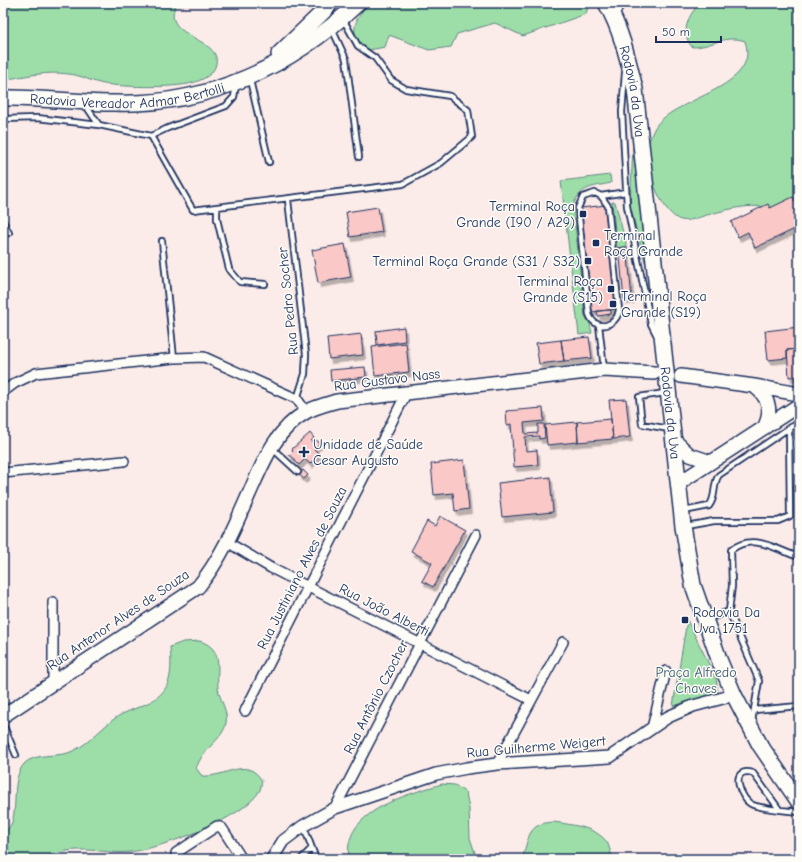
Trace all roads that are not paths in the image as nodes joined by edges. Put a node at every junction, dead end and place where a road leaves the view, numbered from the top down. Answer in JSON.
{"nodes":[{"id":1,"x":330,"y":3,"type":"edge"},
{"id":2,"x":358,"y":3,"type":"edge"},
{"id":3,"x":613,"y":7,"type":"edge"},
{"id":4,"x":337,"y":23,"type":"junction"},
{"id":5,"x":626,"y":54,"type":"junction"},
{"id":6,"x":243,"y":80,"type":"junction"},
{"id":7,"x":3,"y":98,"type":"edge"},
{"id":8,"x":83,"y":101,"type":"junction"},
{"id":9,"x":3,"y":119,"type":"edge"},
{"id":10,"x":99,"y":124,"type":"junction"},
{"id":11,"x":151,"y":136,"type":"junction"},
{"id":12,"x":359,"y":157,"type":"dead end"},
{"id":13,"x":269,"y":162,"type":"dead end"},
{"id":14,"x":626,"y":192,"type":"junction"},
{"id":15,"x":601,"y":196,"type":"junction"},
{"id":16,"x":288,"y":200,"type":"junction"},
{"id":17,"x":217,"y":208,"type":"junction"},
{"id":18,"x":3,"y":221,"type":"edge"},
{"id":19,"x":9,"y":233,"type":"dead end"},
{"id":20,"x":162,"y":241,"type":"dead end"},
{"id":21,"x":266,"y":284,"type":"dead end"},
{"id":22,"x":599,"y":325,"type":"junction"},
{"id":23,"x":664,"y":352,"type":"junction"},
{"id":24,"x":174,"y":358,"type":"junction"},
{"id":25,"x":604,"y":370,"type":"junction"},
{"id":26,"x":654,"y":373,"type":"dead end"},
{"id":27,"x":681,"y":376,"type":"dead end"},
{"id":28,"x":754,"y":386,"type":"junction"},
{"id":29,"x":783,"y":391,"type":"junction"},
{"id":30,"x":3,"y":392,"type":"edge"},
{"id":31,"x":669,"y":392,"type":"junction"},
{"id":32,"x":406,"y":394,"type":"junction"},
{"id":33,"x":799,"y":394,"type":"edge"},
{"id":34,"x":297,"y":399,"type":"junction"},
{"id":35,"x":799,"y":405,"type":"edge"},
{"id":36,"x":306,"y":412,"type":"junction"},
{"id":37,"x":769,"y":412,"type":"junction"},
{"id":38,"x":783,"y":416,"type":"junction"},
{"id":39,"x":799,"y":423,"type":"edge"},
{"id":40,"x":764,"y":428,"type":"junction"},
{"id":41,"x":789,"y":428,"type":"junction"},
{"id":42,"x":673,"y":435,"type":"junction"},
{"id":43,"x":271,"y":447,"type":"junction"},
{"id":44,"x":124,"y":461,"type":"dead end"},
{"id":45,"x":711,"y":462,"type":"junction"},
{"id":46,"x":298,"y":472,"type":"dead end"},
{"id":47,"x":3,"y":473,"type":"edge"},
{"id":48,"x":679,"y":483,"type":"junction"},
{"id":49,"x":682,"y":519,"type":"junction"},
{"id":50,"x":476,"y":535,"type":"dead end"},
{"id":51,"x":227,"y":542,"type":"junction"},
{"id":52,"x":799,"y":557,"type":"edge"},
{"id":53,"x":309,"y":587,"type":"junction"},
{"id":54,"x":53,"y":602,"type":"dead end"},
{"id":55,"x":729,"y":611,"type":"junction"},
{"id":56,"x":704,"y":620,"type":"junction"},
{"id":57,"x":563,"y":642,"type":"dead end"},
{"id":58,"x":419,"y":644,"type":"junction"},
{"id":59,"x":666,"y":671,"type":"dead end"},
{"id":60,"x":54,"y":683,"type":"junction"},
{"id":61,"x":734,"y":695,"type":"junction"},
{"id":62,"x":531,"y":700,"type":"junction"},
{"id":63,"x":799,"y":706,"type":"edge"},
{"id":64,"x":754,"y":710,"type":"junction"},
{"id":65,"x":245,"y":711,"type":"dead end"},
{"id":66,"x":3,"y":716,"type":"edge"},
{"id":67,"x":3,"y":724,"type":"edge"},
{"id":68,"x":751,"y":726,"type":"junction"},
{"id":69,"x":652,"y":728,"type":"junction"},
{"id":70,"x":16,"y":755,"type":"dead end"},
{"id":71,"x":497,"y":764,"type":"junction"},
{"id":72,"x":799,"y":802,"type":"edge"},
{"id":73,"x":335,"y":808,"type":"junction"},
{"id":74,"x":779,"y":809,"type":"junction"},
{"id":75,"x":799,"y":812,"type":"edge"},
{"id":76,"x":303,"y":826,"type":"junction"},
{"id":77,"x":312,"y":848,"type":"junction"},
{"id":78,"x":176,"y":853,"type":"dead end"},
{"id":79,"x":242,"y":859,"type":"edge"},
{"id":80,"x":272,"y":859,"type":"edge"},
{"id":81,"x":301,"y":859,"type":"edge"},
{"id":82,"x":316,"y":859,"type":"edge"}],
"edges":[{"from":1,"to":6,"type":"highway","name":"Rodovia Vereador Admar Bertolli"},
{"from":2,"to":4,"type":"highway","name":"Rodovia Vereador Admar Bertolli"},
{"from":3,"to":5,"type":"highway","name":"Rodovia da Uva"},
{"from":4,"to":6,"type":"highway","name":"Rodovia Vereador Admar Bertolli"},
{"from":4,"to":12,"type":"lane"},
{"from":4,"to":16,"type":"lane"},
{"from":5,"to":14,"type":"lane"},
{"from":5,"to":23,"type":"highway","name":"Rodovia da Uva"},
{"from":6,"to":8,"type":"highway","name":"Rodovia Vereador Admar Bertolli"},
{"from":6,"to":11,"type":"lane"},
{"from":6,"to":13,"type":"lane"},
{"from":7,"to":8,"type":"highway","name":"Rodovia Vereador Admar Bertolli"},
{"from":8,"to":10,"type":"lane"},
{"from":9,"to":10,"type":"lane"},
{"from":10,"to":11,"type":"lane"},
{"from":11,"to":17,"type":"lane"},
{"from":14,"to":15,"type":"lane"},
{"from":14,"to":23,"type":"lane"},
{"from":15,"to":22,"type":"lane"},
{"from":15,"to":22,"type":"lane"},
{"from":16,"to":17,"type":"lane"},
{"from":16,"to":34,"type":"lane","name":"Rua Pedro Socher"},
{"from":17,"to":21,"type":"lane"},
{"from":18,"to":19,"type":"lane"},
{"from":20,"to":24,"type":"lane"},
{"from":22,"to":25,"type":"lane"},
{"from":23,"to":31,"type":"highway","name":"Rodovia da Uva"},
{"from":24,"to":30,"type":"street"},
{"from":24,"to":34,"type":"street"},
{"from":25,"to":26,"type":"main road","name":"Rua Gustavo Nass"},
{"from":25,"to":32,"type":"main road","name":"Rua Gustavo Nass"},
{"from":27,"to":28,"type":"main road"},
{"from":28,"to":29,"type":"main road"},
{"from":28,"to":37,"type":"main road"},
{"from":29,"to":33,"type":"main road"},
{"from":29,"to":37,"type":"main road"},
{"from":29,"to":38,"type":"main road"},
{"from":31,"to":42,"type":"highway","name":"Rodovia da Uva"},
{"from":31,"to":42,"type":"lane"},
{"from":32,"to":36,"type":"main road","name":"Rua Gustavo Nass"},
{"from":32,"to":53,"type":"street","name":"Rua Justiniano Alves de Souza"},
{"from":34,"to":36,"type":"street"},
{"from":35,"to":38,"type":"main road"},
{"from":36,"to":43,"type":"main road","name":"Rua Antenor Alves de Souza"},
{"from":37,"to":40,"type":"main road"},
{"from":38,"to":40,"type":"main road"},
{"from":39,"to":41,"type":"lane"},
{"from":40,"to":45,"type":"main road"},
{"from":41,"to":49,"type":"lane"},
{"from":41,"to":49,"type":"lane"},
{"from":42,"to":45,"type":"main road"},
{"from":42,"to":48,"type":"highway","name":"Rodovia da Uva"},
{"from":43,"to":46,"type":"lane"},
{"from":43,"to":51,"type":"main road","name":"Rua Antenor Alves de Souza"},
{"from":44,"to":47,"type":"street"},
{"from":45,"to":48,"type":"main road"},
{"from":48,"to":49,"type":"highway","name":"Rodovia da Uva"},
{"from":49,"to":56,"type":"highway","name":"Rodovia da Uva"},
{"from":50,"to":58,"type":"street","name":"Rua Antônio Czocher"},
{"from":51,"to":53,"type":"street","name":"Rua João Alberti"},
{"from":51,"to":60,"type":"main road","name":"Rua Antenor Alves de Souza"},
{"from":52,"to":55,"type":"lane"},
{"from":53,"to":58,"type":"street","name":"Rua João Alberti"},
{"from":53,"to":65,"type":"street","name":"Rua Justiniano Alves de Souza"},
{"from":54,"to":60,"type":"street"},
{"from":55,"to":56,"type":"lane"},
{"from":55,"to":64,"type":"lane"},
{"from":56,"to":61,"type":"highway","name":"Rodovia da Uva"},
{"from":57,"to":62,"type":"street"},
{"from":58,"to":62,"type":"street","name":"Rua João Alberti"},
{"from":58,"to":73,"type":"street","name":"Rua Antônio Czocher"},
{"from":59,"to":69,"type":"street"},
{"from":60,"to":66,"type":"main road","name":"Rua Antenor Alves de Souza"},
{"from":61,"to":68,"type":"highway","name":"Rodovia da Uva"},
{"from":61,"to":69,"type":"street","name":"Rua Guilherme Weigert"},
{"from":62,"to":71,"type":"street"},
{"from":63,"to":64,"type":"lane"},
{"from":64,"to":68,"type":"lane"},
{"from":67,"to":70,"type":"lane"},
{"from":68,"to":72,"type":"highway","name":"Rodovia da Uva"},
{"from":69,"to":71,"type":"street","name":"Rua Guilherme Weigert"},
{"from":71,"to":73,"type":"street","name":"Rua Guilherme Weigert"},
{"from":73,"to":76,"type":"street","name":"Rua Guilherme Weigert"},
{"from":74,"to":74,"type":"lane"},
{"from":74,"to":75,"type":"lane"},
{"from":76,"to":77,"type":"lane"},
{"from":76,"to":80,"type":"street","name":"Rua Guilherme Weigert"},
{"from":77,"to":81,"type":"lane"},
{"from":77,"to":82,"type":"lane"},
{"from":78,"to":79,"type":"street"}]}
